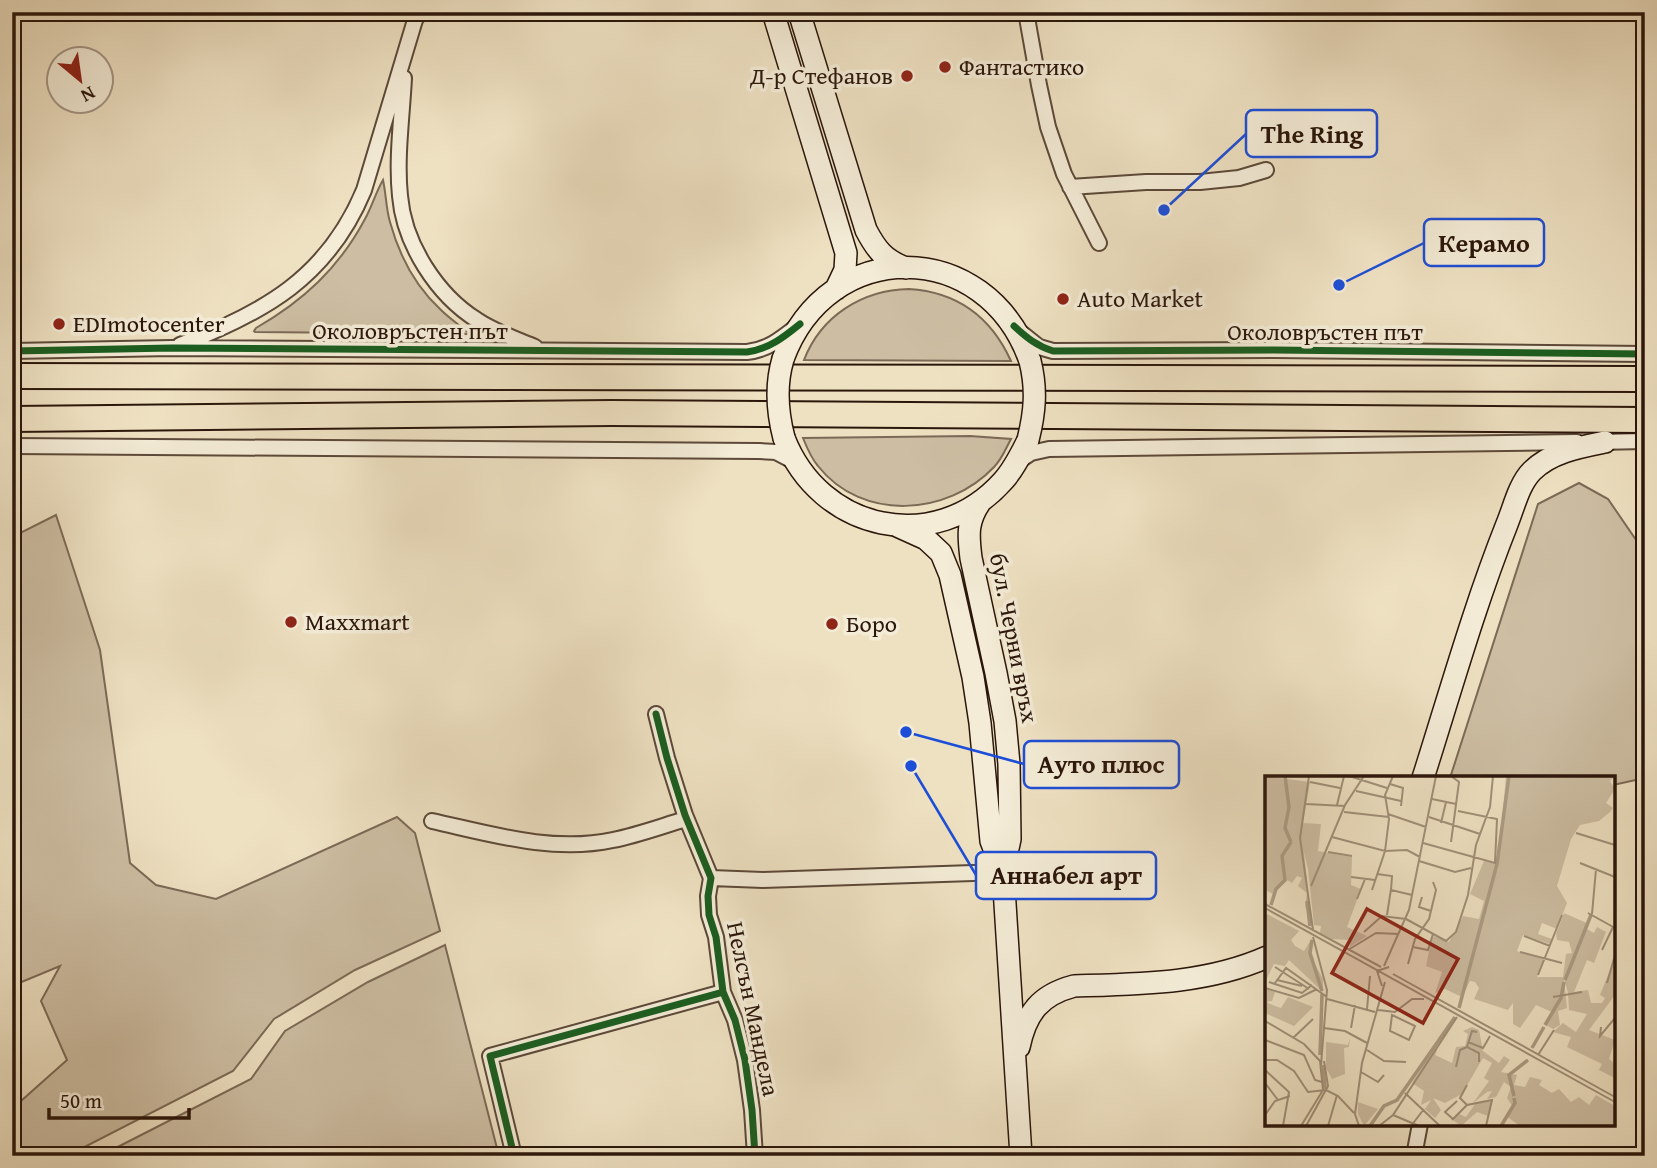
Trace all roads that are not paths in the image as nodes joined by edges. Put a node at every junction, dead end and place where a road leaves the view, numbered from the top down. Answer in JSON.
{"nodes":[{"id":1,"x":420,"y":12,"type":"edge"},
{"id":2,"x":773,"y":12,"type":"edge"},
{"id":3,"x":799,"y":12,"type":"edge"},
{"id":4,"x":1026,"y":12,"type":"edge"},
{"id":5,"x":405,"y":56,"type":"junction"},
{"id":6,"x":1266,"y":170,"type":"dead end"},
{"id":7,"x":1070,"y":187,"type":"junction"},
{"id":8,"x":1099,"y":243,"type":"dead end"},
{"id":9,"x":907,"y":268,"type":"junction"},
{"id":10,"x":836,"y":289,"type":"junction"},
{"id":11,"x":800,"y":324,"type":"junction"},
{"id":12,"x":1014,"y":326,"type":"junction"},
{"id":13,"x":172,"y":348,"type":"junction"},
{"id":14,"x":12,"y":351,"type":"edge"},
{"id":15,"x":543,"y":351,"type":"junction"},
{"id":16,"x":1645,"y":354,"type":"edge"},
{"id":17,"x":12,"y":376,"type":"edge"},
{"id":18,"x":1645,"y":379,"type":"edge"},
{"id":19,"x":12,"y":419,"type":"edge"},
{"id":20,"x":1645,"y":420,"type":"edge"},
{"id":21,"x":1645,"y":441,"type":"edge"},
{"id":22,"x":1605,"y":442,"type":"junction"},
{"id":23,"x":12,"y":446,"type":"edge"},
{"id":24,"x":795,"y":462,"type":"junction"},
{"id":25,"x":1016,"y":464,"type":"junction"},
{"id":26,"x":982,"y":501,"type":"junction"},
{"id":27,"x":895,"y":525,"type":"junction"},
{"id":28,"x":656,"y":713,"type":"dead end"},
{"id":29,"x":1424,"y":776,"type":"edge"},
{"id":30,"x":686,"y":819,"type":"junction"},
{"id":31,"x":432,"y":821,"type":"dead end"},
{"id":32,"x":1003,"y":872,"type":"junction"},
{"id":33,"x":711,"y":878,"type":"junction"},
{"id":34,"x":1265,"y":958,"type":"edge"},
{"id":35,"x":723,"y":992,"type":"junction"},
{"id":36,"x":1016,"y":1062,"type":"junction"},
{"id":37,"x":1420,"y":1126,"type":"edge"},
{"id":38,"x":514,"y":1156,"type":"edge"},
{"id":39,"x":755,"y":1156,"type":"edge"},
{"id":40,"x":1021,"y":1156,"type":"edge"},
{"id":41,"x":1414,"y":1156,"type":"edge"}],
"edges":[{"from":1,"to":5,"type":"street"},
{"from":2,"to":10,"type":"main road"},
{"from":3,"to":9,"type":"main road"},
{"from":4,"to":7,"type":"street"},
{"from":5,"to":13,"type":"street"},
{"from":5,"to":15,"type":"street"},
{"from":6,"to":7,"type":"street"},
{"from":7,"to":8,"type":"street"},
{"from":9,"to":10,"type":"main road"},
{"from":9,"to":12,"type":"main road"},
{"from":10,"to":11,"type":"main road"},
{"from":11,"to":15,"type":"street","name":"Околовръстен път"},
{"from":11,"to":24,"type":"main road","bridge":true},
{"from":12,"to":16,"type":"street","name":"Околовръстен път"},
{"from":12,"to":25,"type":"main road","bridge":true},
{"from":13,"to":14,"type":"street","name":"Околовръстен път"},
{"from":13,"to":15,"type":"street","name":"Околовръстен път"},
{"from":17,"to":18,"type":"highway","name":"Околовръстен път"},
{"from":19,"to":20,"type":"highway"},
{"from":21,"to":22,"type":"street"},
{"from":22,"to":25,"type":"street"},
{"from":22,"to":29,"type":"main road"},
{"from":23,"to":24,"type":"street"},
{"from":24,"to":27,"type":"main road"},
{"from":25,"to":26,"type":"main road"},
{"from":26,"to":27,"type":"main road"},
{"from":26,"to":32,"type":"main road","name":"бул. Черни връх"},
{"from":27,"to":32,"type":"main road","name":"бул. Черни връх"},
{"from":28,"to":30,"type":"street","name":"Нелсън Мандела"},
{"from":30,"to":31,"type":"street"},
{"from":30,"to":33,"type":"street","name":"Нелсън Мандела"},
{"from":32,"to":33,"type":"street"},
{"from":32,"to":36,"type":"main road","name":"бул. Черни връх"},
{"from":33,"to":35,"type":"street","name":"Нелсън Мандела"},
{"from":34,"to":36,"type":"main road"},
{"from":35,"to":38,"type":"street"},
{"from":35,"to":39,"type":"street","name":"Нелсън Мандела"},
{"from":36,"to":40,"type":"main road","name":"бул. Черни връх"},
{"from":37,"to":41,"type":"street"}]}
